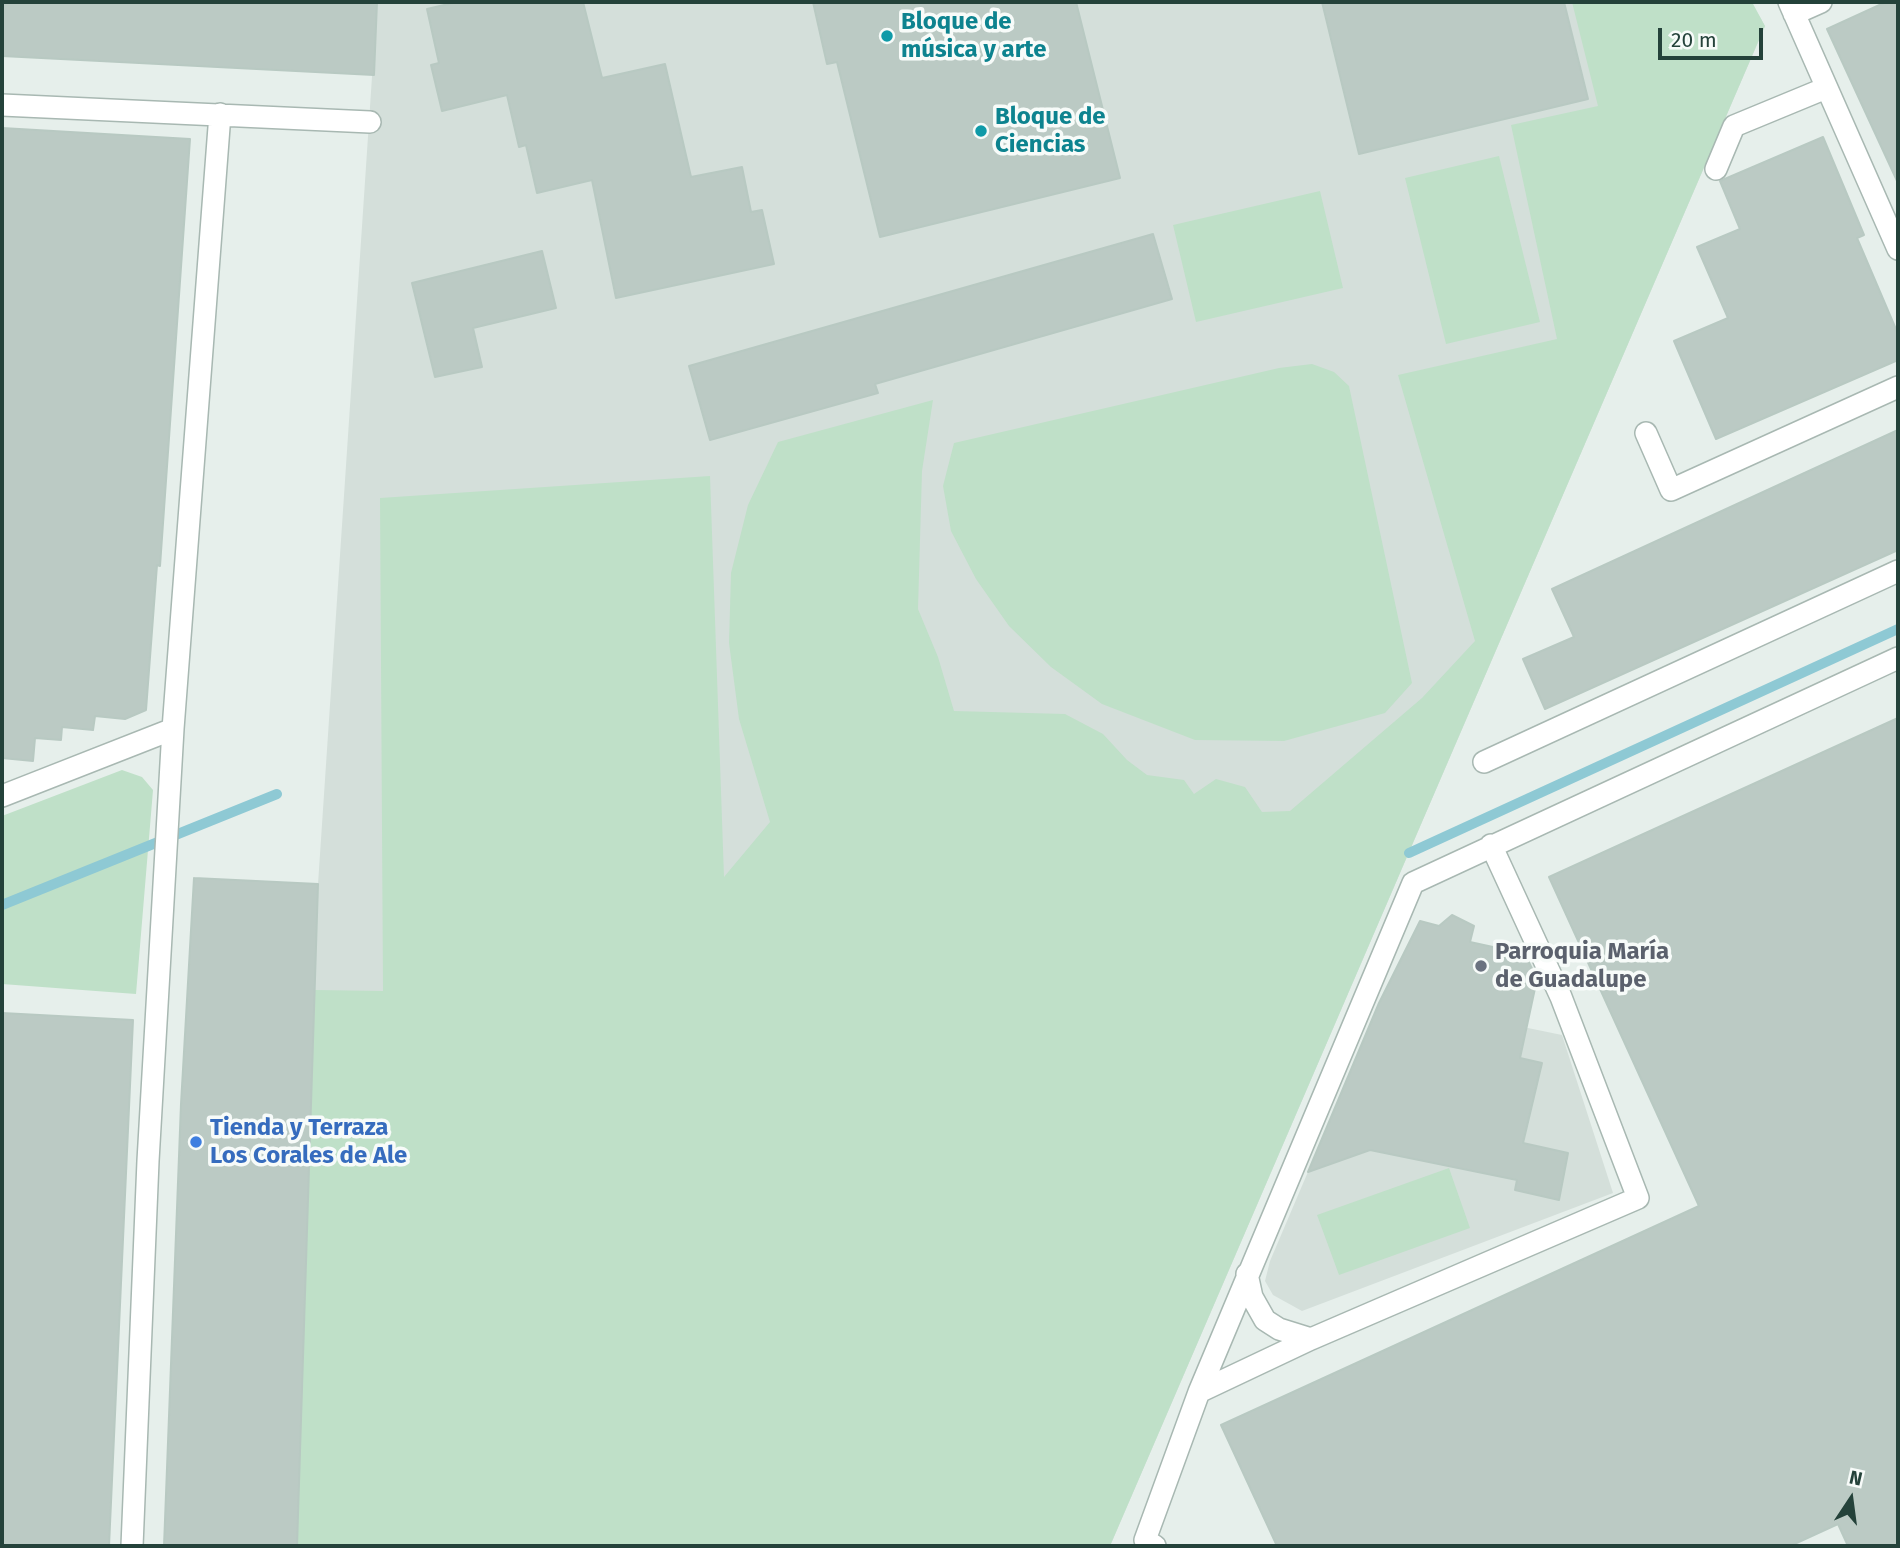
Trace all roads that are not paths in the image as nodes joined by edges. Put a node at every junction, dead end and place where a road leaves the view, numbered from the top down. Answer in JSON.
{"nodes":[{"id":1,"x":1821,"y":2,"type":"edge"},
{"id":2,"x":1792,"y":8,"type":"edge"},
{"id":3,"x":1826,"y":88,"type":"junction"},
{"id":4,"x":2,"y":105,"type":"edge"},
{"id":5,"x":220,"y":114,"type":"junction"},
{"id":6,"x":370,"y":122,"type":"dead end"},
{"id":7,"x":1716,"y":169,"type":"dead end"},
{"id":8,"x":1898,"y":249,"type":"edge"},
{"id":9,"x":1898,"y":387,"type":"edge"},
{"id":10,"x":1646,"y":433,"type":"dead end"},
{"id":11,"x":1898,"y":571,"type":"edge"},
{"id":12,"x":1898,"y":658,"type":"edge"},
{"id":13,"x":173,"y":729,"type":"junction"},
{"id":14,"x":1484,"y":762,"type":"dead end"},
{"id":15,"x":2,"y":796,"type":"edge"},
{"id":16,"x":1491,"y":845,"type":"junction"},
{"id":17,"x":1247,"y":1274,"type":"junction"},
{"id":18,"x":1311,"y":1339,"type":"junction"},
{"id":19,"x":1199,"y":1392,"type":"junction"},
{"id":20,"x":132,"y":1546,"type":"edge"},
{"id":21,"x":1155,"y":1546,"type":"edge"}],
"edges":[{"from":1,"to":2,"type":"street"},
{"from":2,"to":3,"type":"street"},
{"from":3,"to":7,"type":"street"},
{"from":3,"to":8,"type":"street"},
{"from":4,"to":5,"type":"street"},
{"from":5,"to":6,"type":"street"},
{"from":5,"to":13,"type":"street"},
{"from":9,"to":10,"type":"street"},
{"from":11,"to":14,"type":"street"},
{"from":12,"to":16,"type":"street"},
{"from":13,"to":15,"type":"street"},
{"from":13,"to":20,"type":"street"},
{"from":16,"to":17,"type":"street"},
{"from":16,"to":18,"type":"street"},
{"from":17,"to":18,"type":"street"},
{"from":17,"to":19,"type":"street"},
{"from":18,"to":19,"type":"street"},
{"from":19,"to":21,"type":"street"}]}
